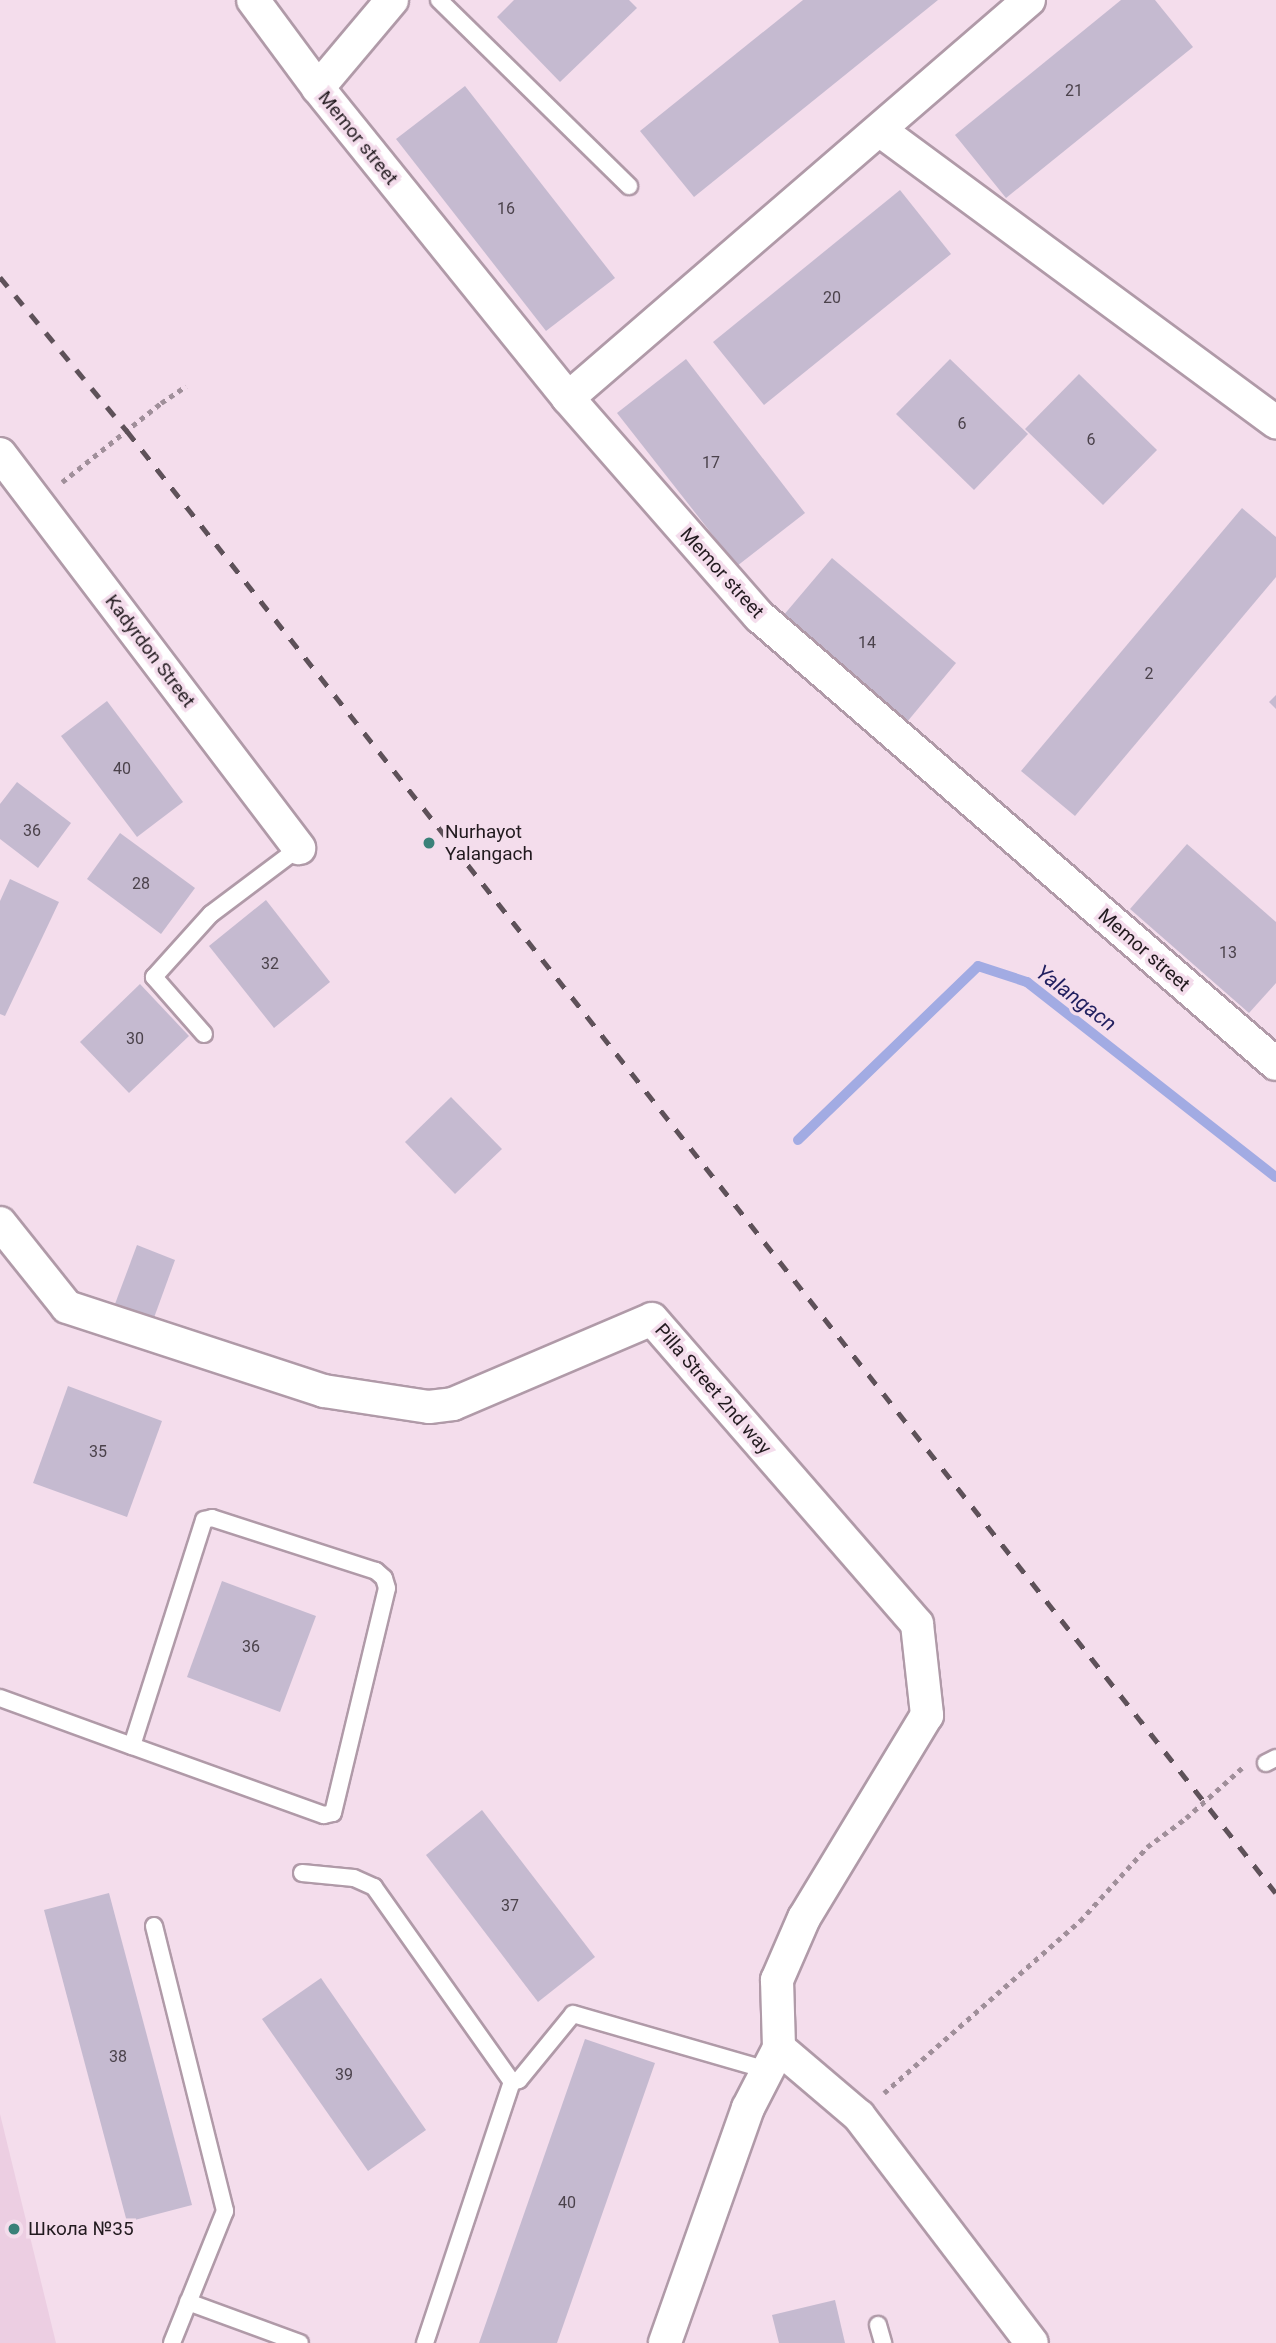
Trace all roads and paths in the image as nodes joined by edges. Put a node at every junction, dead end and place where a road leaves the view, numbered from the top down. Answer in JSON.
{"nodes":[{"id":1,"x":253,"y":0,"type":"edge"},
{"id":2,"x":392,"y":0,"type":"edge"},
{"id":3,"x":439,"y":0,"type":"edge"},
{"id":4,"x":1029,"y":0,"type":"edge"},
{"id":5,"x":318,"y":88,"type":"junction"},
{"id":6,"x":881,"y":131,"type":"junction"},
{"id":7,"x":629,"y":186,"type":"dead end"},
{"id":8,"x":186,"y":386,"type":"dead end"},
{"id":9,"x":568,"y":398,"type":"junction"},
{"id":10,"x":1276,"y":422,"type":"edge"},
{"id":11,"x":0,"y":454,"type":"edge"},
{"id":12,"x":37,"y":501,"type":"junction"},
{"id":13,"x":299,"y":848,"type":"joint"},
{"id":14,"x":204,"y":1034,"type":"dead end"},
{"id":15,"x":1276,"y":1064,"type":"edge"},
{"id":16,"x":0,"y":1223,"type":"edge"},
{"id":17,"x":0,"y":1698,"type":"edge"},
{"id":18,"x":132,"y":1746,"type":"junction"},
{"id":19,"x":1271,"y":1760,"type":"edge"},
{"id":20,"x":303,"y":1872,"type":"dead end"},
{"id":21,"x":154,"y":1926,"type":"dead end"},
{"id":22,"x":773,"y":2059,"type":"junction"},
{"id":23,"x":512,"y":2082,"type":"junction"},
{"id":24,"x":859,"y":2116,"type":"junction"},
{"id":25,"x":188,"y":2302,"type":"junction"},
{"id":26,"x":878,"y":2325,"type":"dead end"},
{"id":27,"x":172,"y":2343,"type":"edge"},
{"id":28,"x":300,"y":2343,"type":"edge"},
{"id":29,"x":425,"y":2343,"type":"edge"},
{"id":30,"x":665,"y":2343,"type":"edge"},
{"id":31,"x":883,"y":2343,"type":"edge"},
{"id":32,"x":1032,"y":2343,"type":"edge"}],
"edges":[{"from":1,"to":5,"type":"street","name":"Memor street"},
{"from":2,"to":5,"type":"street"},
{"from":3,"to":7,"type":"lane"},
{"from":4,"to":6,"type":"street"},
{"from":5,"to":9,"type":"street","name":"Memor street"},
{"from":6,"to":9,"type":"street"},
{"from":6,"to":10,"type":"street"},
{"from":8,"to":12,"type":"path"},
{"from":9,"to":15,"type":"street","name":"Memor street"},
{"from":11,"to":12,"type":"street","name":"Kadyrdon Street"},
{"from":12,"to":13,"type":"street","name":"Kadyrdon Street"},
{"from":13,"to":14,"type":"lane"},
{"from":16,"to":22,"type":"street","name":"Pilla Street 2nd way"},
{"from":17,"to":18,"type":"lane"},
{"from":18,"to":18,"type":"lane"},
{"from":19,"to":24,"type":"path"},
{"from":20,"to":23,"type":"lane"},
{"from":21,"to":25,"type":"lane"},
{"from":22,"to":23,"type":"lane"},
{"from":22,"to":24,"type":"street"},
{"from":22,"to":30,"type":"street"},
{"from":23,"to":29,"type":"lane"},
{"from":24,"to":32,"type":"street"},
{"from":25,"to":27,"type":"lane"},
{"from":25,"to":28,"type":"lane"},
{"from":26,"to":31,"type":"lane"}]}
